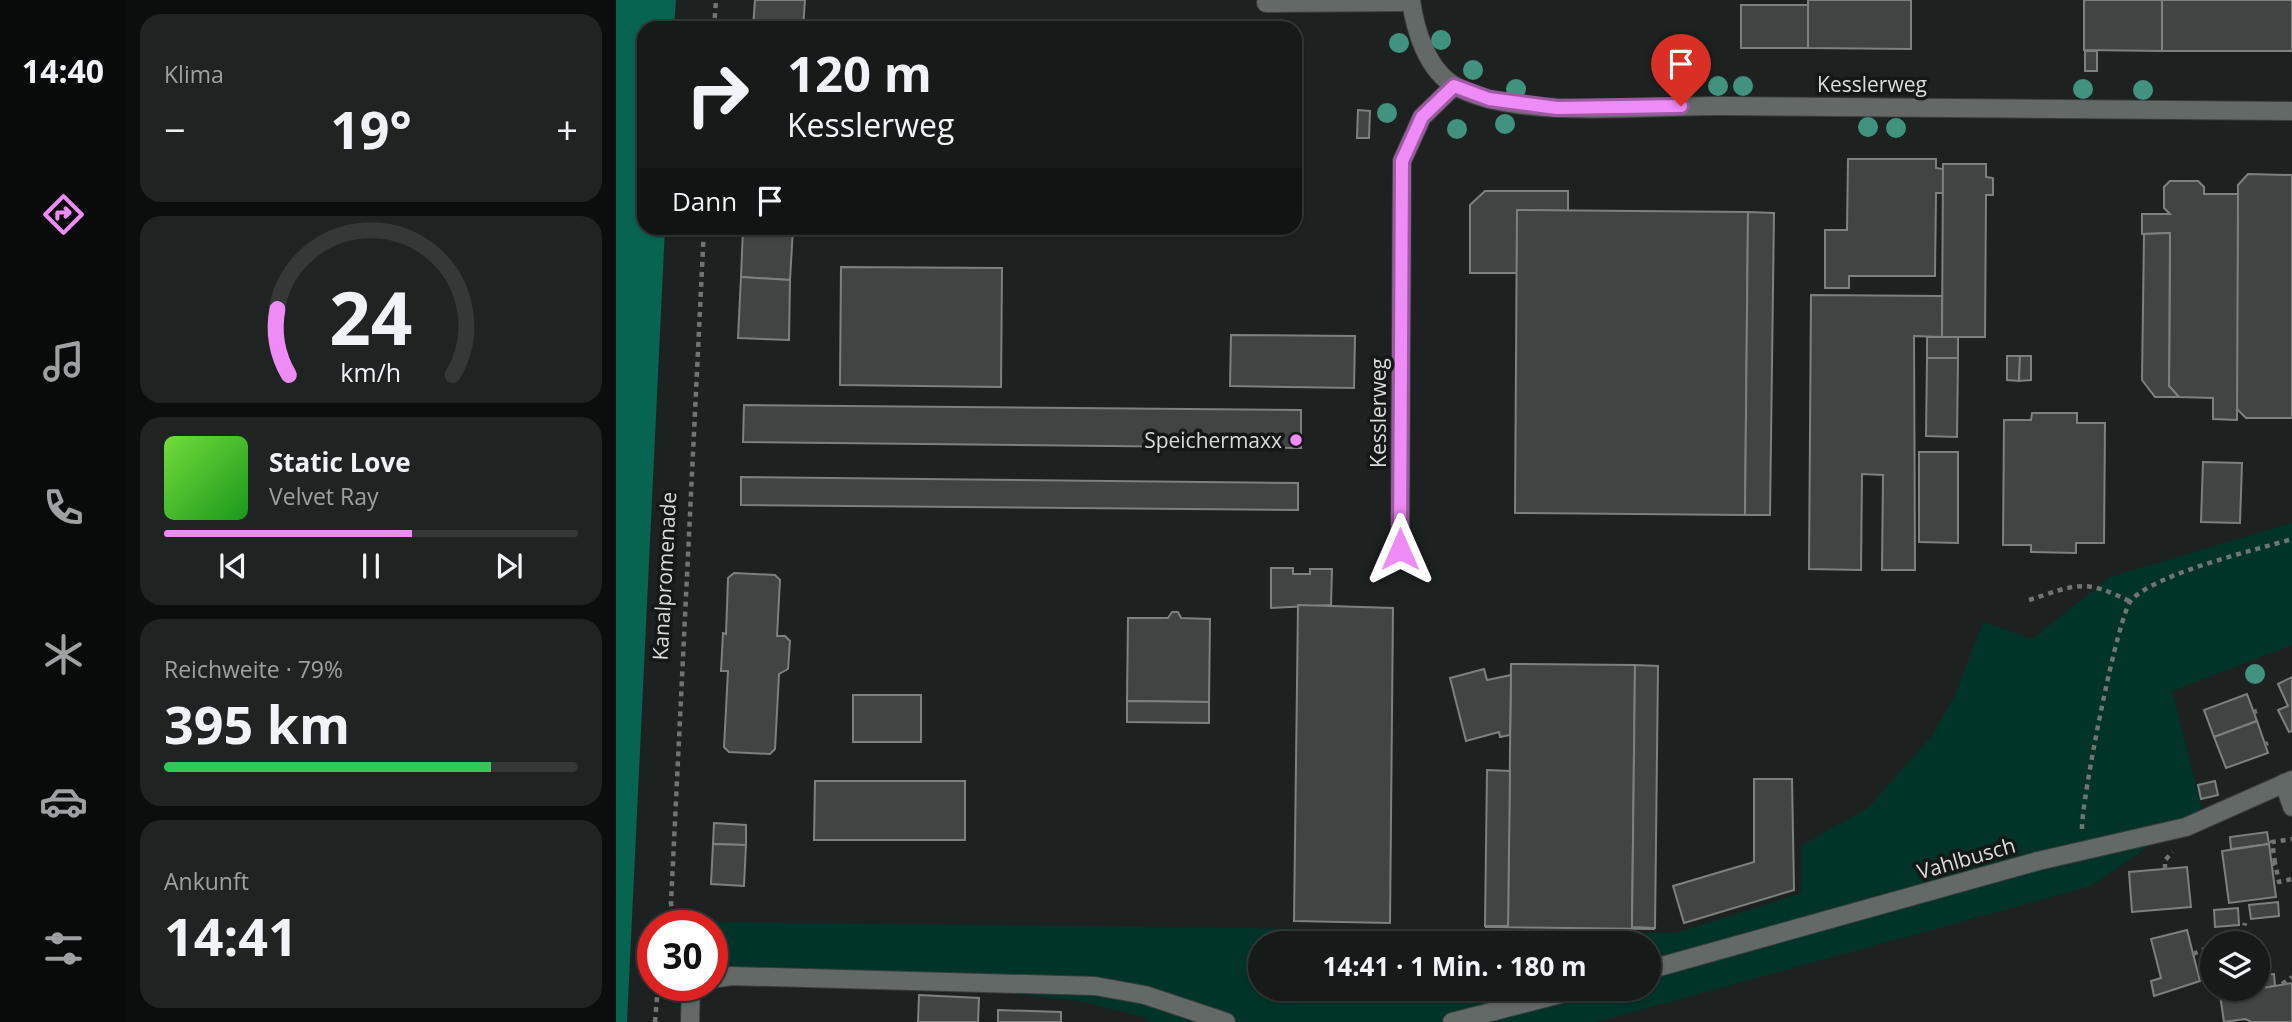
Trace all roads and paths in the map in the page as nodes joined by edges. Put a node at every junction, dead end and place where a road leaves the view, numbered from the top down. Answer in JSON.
{"nodes":[{"id":1,"x":716,"y":0,"type":"edge"},
{"id":2,"x":1342,"y":1,"type":"edge"},
{"id":3,"x":1411,"y":1,"type":"edge"},
{"id":4,"x":1266,"y":2,"type":"dead end"},
{"id":5,"x":714,"y":21,"type":"edge"},
{"id":6,"x":1454,"y":86,"type":"junction"},
{"id":7,"x":2292,"y":111,"type":"edge"},
{"id":8,"x":704,"y":235,"type":"edge"},
{"id":9,"x":2292,"y":539,"type":"edge"},
{"id":10,"x":1400,"y":549,"type":"dead end"},
{"id":11,"x":2029,"y":600,"type":"dead end"},
{"id":12,"x":2129,"y":601,"type":"junction"},
{"id":13,"x":2288,"y":782,"type":"edge"},
{"id":14,"x":2292,"y":807,"type":"edge"},
{"id":15,"x":2292,"y":839,"type":"edge"},
{"id":16,"x":2083,"y":850,"type":"junction"},
{"id":17,"x":2292,"y":879,"type":"edge"},
{"id":18,"x":672,"y":910,"type":"edge"},
{"id":19,"x":2245,"y":923,"type":"dead end"},
{"id":20,"x":2243,"y":931,"type":"edge"},
{"id":21,"x":2200,"y":951,"type":"edge"},
{"id":22,"x":2193,"y":954,"type":"dead end"},
{"id":23,"x":1661,"y":966,"type":"edge"},
{"id":24,"x":728,"y":976,"type":"edge"},
{"id":25,"x":2292,"y":977,"type":"edge"},
{"id":26,"x":2282,"y":985,"type":"dead end"},
{"id":27,"x":656,"y":1001,"type":"edge"},
{"id":28,"x":691,"y":1001,"type":"edge"},
{"id":29,"x":1533,"y":1001,"type":"edge"},
{"id":30,"x":655,"y":1022,"type":"edge"},
{"id":31,"x":690,"y":1022,"type":"edge"},
{"id":32,"x":1226,"y":1022,"type":"edge"},
{"id":33,"x":1452,"y":1022,"type":"edge"}],
"edges":[{"from":1,"to":5,"type":"path"},
{"from":2,"to":3,"type":"street"},
{"from":2,"to":4,"type":"street"},
{"from":3,"to":6,"type":"street","name":"Kesslerweg"},
{"from":6,"to":7,"type":"street","name":"Kesslerweg"},
{"from":6,"to":10,"type":"street","name":"Kesslerweg"},
{"from":8,"to":18,"type":"path","name":"Kanalpromenade"},
{"from":9,"to":12,"type":"path"},
{"from":11,"to":12,"type":"path"},
{"from":12,"to":16,"type":"path"},
{"from":13,"to":14,"type":"street"},
{"from":13,"to":16,"type":"street","name":"Vahlbusch"},
{"from":15,"to":17,"type":"path"},
{"from":16,"to":23,"type":"street","name":"Vahlbusch"},
{"from":19,"to":20,"type":"path"},
{"from":21,"to":22,"type":"path"},
{"from":24,"to":32,"type":"street"},
{"from":25,"to":26,"type":"path"},
{"from":27,"to":30,"type":"path"},
{"from":28,"to":31,"type":"street"},
{"from":29,"to":33,"type":"street"}]}
